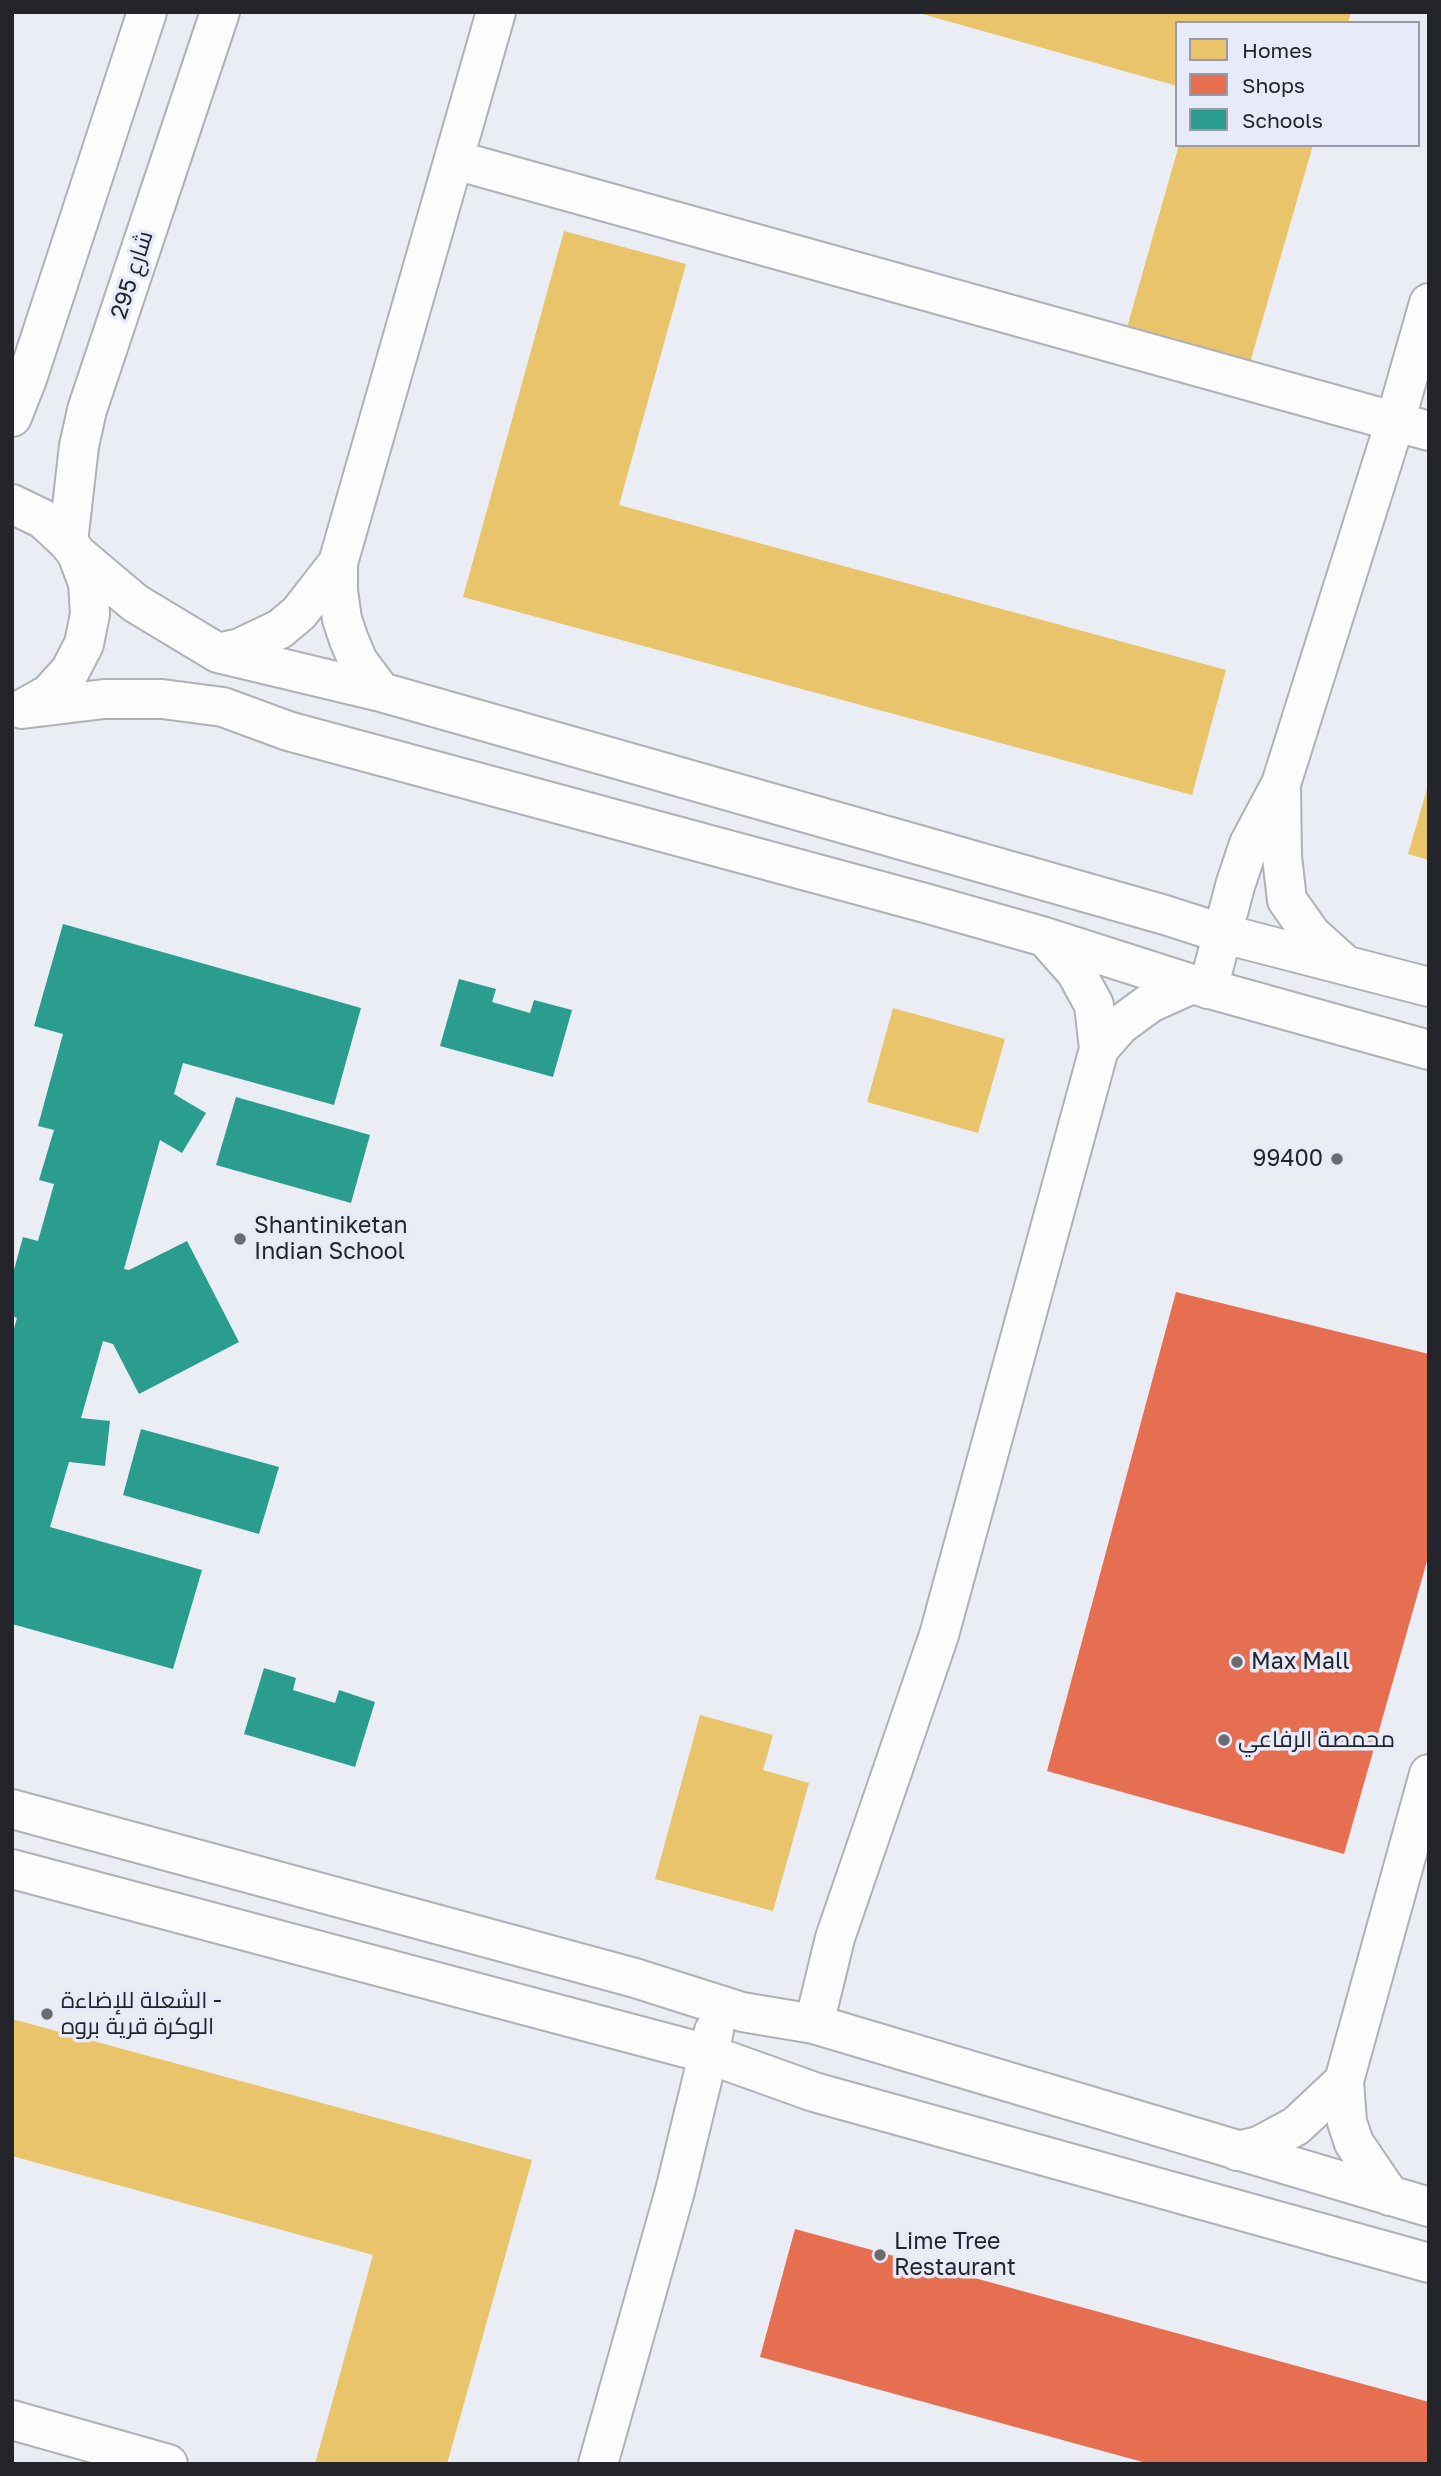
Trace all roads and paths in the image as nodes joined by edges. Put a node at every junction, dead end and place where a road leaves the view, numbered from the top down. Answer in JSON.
{"nodes":[{"id":1,"x":147,"y":12,"type":"edge"},
{"id":2,"x":220,"y":12,"type":"edge"},
{"id":3,"x":496,"y":12,"type":"edge"},
{"id":4,"x":455,"y":160,"type":"junction"},
{"id":5,"x":1429,"y":303,"type":"edge"},
{"id":6,"x":12,"y":417,"type":"edge"},
{"id":7,"x":1412,"y":427,"type":"edge"},
{"id":8,"x":12,"y":504,"type":"edge"},
{"id":9,"x":72,"y":548,"type":"junction"},
{"id":10,"x":338,"y":563,"type":"junction"},
{"id":11,"x":218,"y":653,"type":"junction"},
{"id":12,"x":380,"y":692,"type":"junction"},
{"id":13,"x":17,"y":711,"type":"edge"},
{"id":14,"x":1281,"y":784,"type":"junction"},
{"id":15,"x":1224,"y":934,"type":"junction"},
{"id":16,"x":1045,"y":937,"type":"junction"},
{"id":17,"x":1343,"y":963,"type":"junction"},
{"id":18,"x":1200,"y":987,"type":"junction"},
{"id":19,"x":1429,"y":987,"type":"edge"},
{"id":20,"x":1099,"y":1049,"type":"junction"},
{"id":21,"x":1429,"y":1050,"type":"edge"},
{"id":22,"x":1429,"y":1774,"type":"edge"},
{"id":23,"x":12,"y":1809,"type":"edge"},
{"id":24,"x":12,"y":1868,"type":"edge"},
{"id":25,"x":720,"y":2005,"type":"junction"},
{"id":26,"x":814,"y":2024,"type":"junction"},
{"id":27,"x":708,"y":2054,"type":"junction"},
{"id":28,"x":1344,"y":2081,"type":"junction"},
{"id":29,"x":1237,"y":2151,"type":"junction"},
{"id":30,"x":1390,"y":2196,"type":"junction"},
{"id":31,"x":1429,"y":2207,"type":"edge"},
{"id":32,"x":1429,"y":2263,"type":"edge"},
{"id":33,"x":12,"y":2420,"type":"edge"},
{"id":34,"x":168,"y":2464,"type":"edge"},
{"id":35,"x":598,"y":2464,"type":"edge"}],
"edges":[{"from":1,"to":6,"type":"street"},
{"from":2,"to":9,"type":"street","name":"شارع 295"},
{"from":3,"to":4,"type":"street"},
{"from":4,"to":7,"type":"street"},
{"from":4,"to":10,"type":"street"},
{"from":5,"to":7,"type":"street"},
{"from":7,"to":14,"type":"street"},
{"from":8,"to":9,"type":"street"},
{"from":9,"to":11,"type":"street"},
{"from":9,"to":13,"type":"street"},
{"from":10,"to":11,"type":"street"},
{"from":10,"to":12,"type":"street"},
{"from":11,"to":12,"type":"street"},
{"from":12,"to":15,"type":"street"},
{"from":13,"to":16,"type":"street"},
{"from":14,"to":15,"type":"street"},
{"from":14,"to":17,"type":"street"},
{"from":15,"to":17,"type":"street"},
{"from":15,"to":18,"type":"street"},
{"from":16,"to":18,"type":"street"},
{"from":16,"to":20,"type":"street"},
{"from":17,"to":19,"type":"street"},
{"from":18,"to":20,"type":"street"},
{"from":18,"to":21,"type":"street"},
{"from":20,"to":26,"type":"street"},
{"from":22,"to":28,"type":"street"},
{"from":23,"to":25,"type":"street"},
{"from":24,"to":27,"type":"street"},
{"from":25,"to":26,"type":"street"},
{"from":25,"to":27,"type":"street"},
{"from":26,"to":29,"type":"street"},
{"from":27,"to":32,"type":"street"},
{"from":27,"to":35,"type":"street"},
{"from":28,"to":29,"type":"street"},
{"from":28,"to":30,"type":"street"},
{"from":29,"to":30,"type":"street"},
{"from":30,"to":31,"type":"street"},
{"from":33,"to":34,"type":"street"}]}
